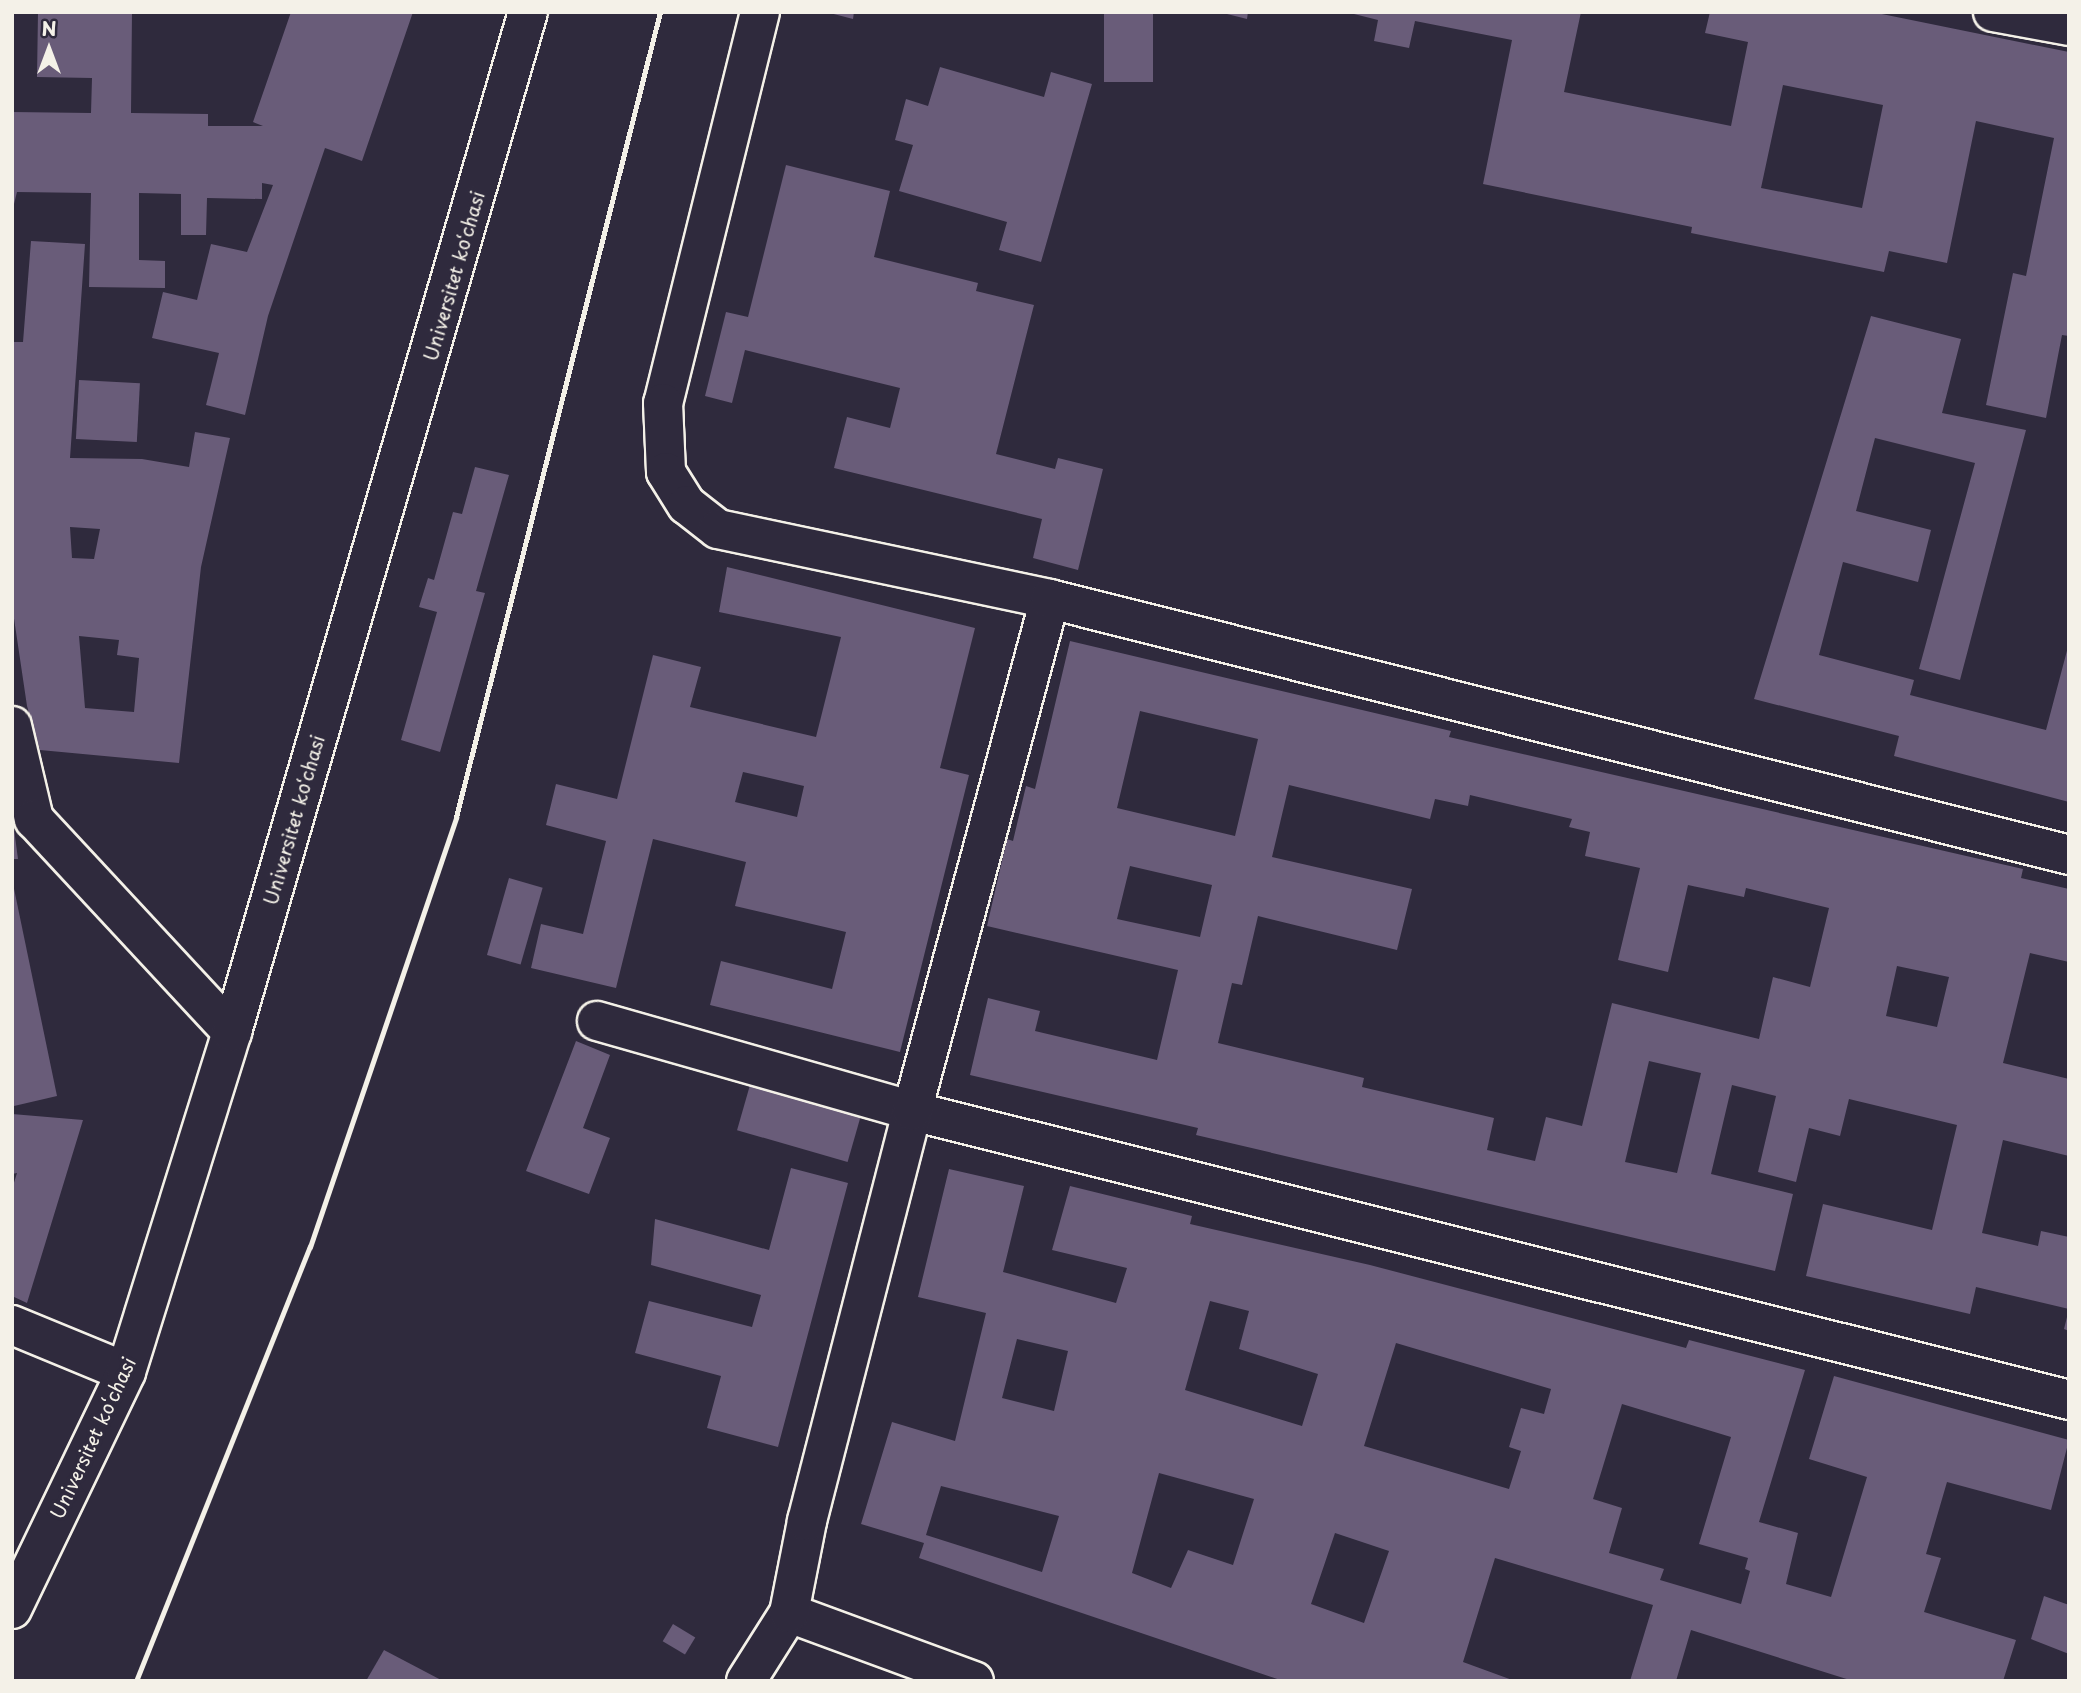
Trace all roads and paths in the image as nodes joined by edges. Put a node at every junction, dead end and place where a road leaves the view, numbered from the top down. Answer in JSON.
{"nodes":[{"id":1,"x":528,"y":12,"type":"edge"},
{"id":2,"x":761,"y":12,"type":"edge"},
{"id":3,"x":1993,"y":12,"type":"edge"},
{"id":4,"x":2069,"y":26,"type":"edge"},
{"id":5,"x":1049,"y":599,"type":"junction"},
{"id":6,"x":12,"y":726,"type":"edge"},
{"id":7,"x":2069,"y":855,"type":"edge"},
{"id":8,"x":597,"y":1021,"type":"dead end"},
{"id":9,"x":232,"y":1032,"type":"junction"},
{"id":10,"x":912,"y":1111,"type":"junction"},
{"id":11,"x":12,"y":1325,"type":"edge"},
{"id":12,"x":126,"y":1372,"type":"junction"},
{"id":13,"x":2069,"y":1400,"type":"edge"},
{"id":14,"x":12,"y":1609,"type":"edge"},
{"id":15,"x":789,"y":1614,"type":"junction"},
{"id":16,"x":746,"y":1681,"type":"edge"},
{"id":17,"x":974,"y":1681,"type":"edge"}],
"edges":[{"from":1,"to":9,"type":"street","name":"Universitet kо‘chasi"},
{"from":2,"to":5,"type":"street"},
{"from":3,"to":4,"type":"street"},
{"from":5,"to":7,"type":"street"},
{"from":5,"to":10,"type":"street"},
{"from":6,"to":9,"type":"street"},
{"from":8,"to":10,"type":"street"},
{"from":9,"to":12,"type":"street","name":"Universitet kо‘chasi"},
{"from":10,"to":13,"type":"street"},
{"from":10,"to":15,"type":"street"},
{"from":11,"to":12,"type":"street"},
{"from":12,"to":14,"type":"street","name":"Universitet kо‘chasi"},
{"from":15,"to":16,"type":"street"},
{"from":15,"to":17,"type":"street"}]}
